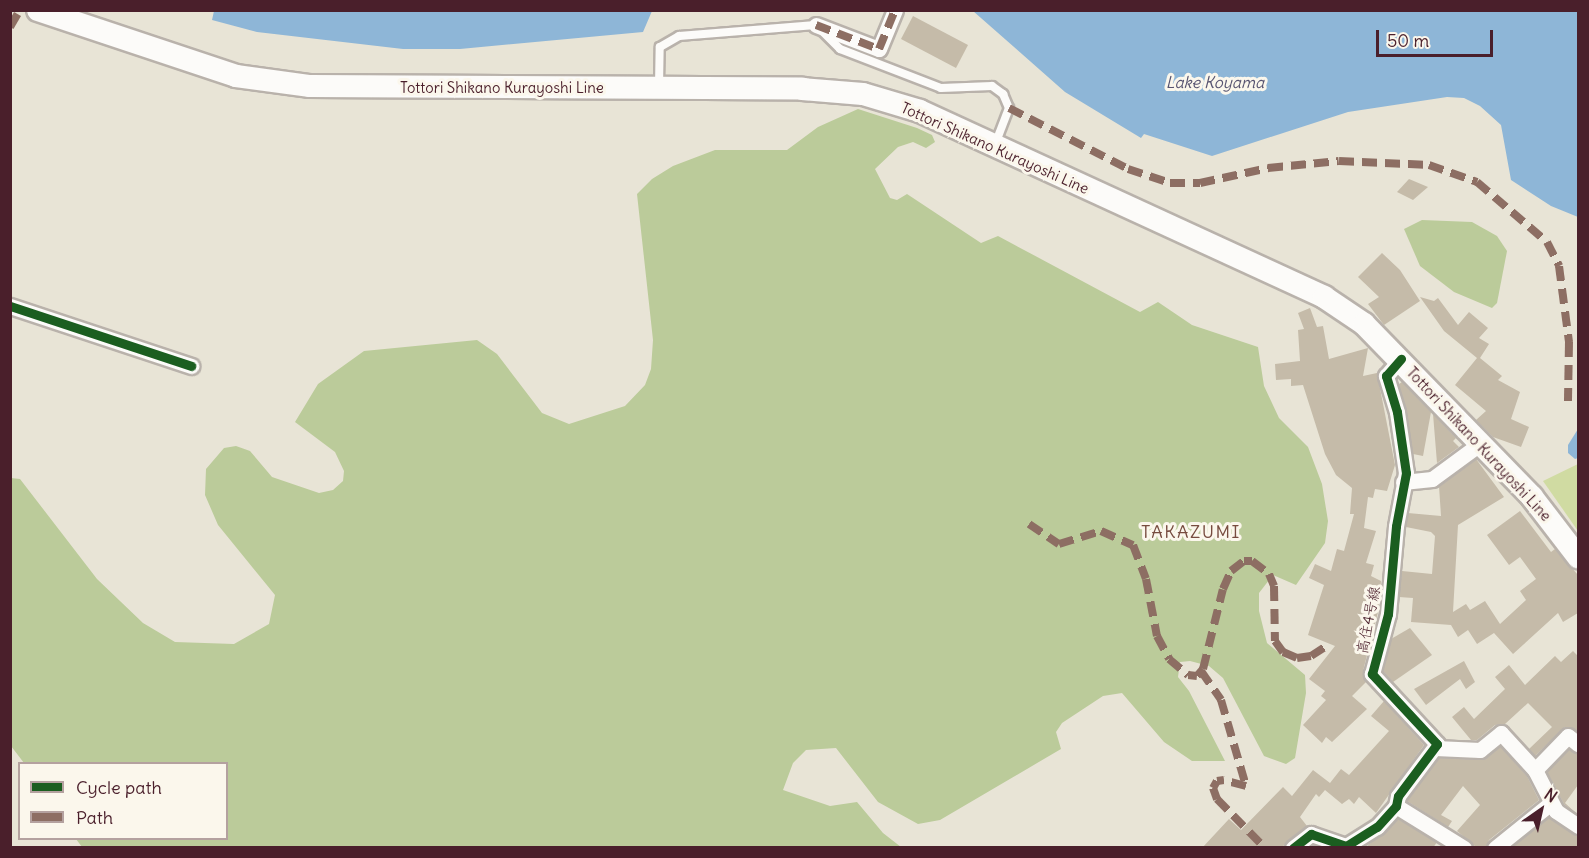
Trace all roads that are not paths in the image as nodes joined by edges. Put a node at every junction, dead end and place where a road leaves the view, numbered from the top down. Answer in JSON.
{"nodes":[{"id":1,"x":38,"y":10,"type":"edge"},
{"id":2,"x":895,"y":10,"type":"edge"},
{"id":3,"x":816,"y":25,"type":"junction"},
{"id":4,"x":659,"y":87,"type":"junction"},
{"id":5,"x":994,"y":145,"type":"junction"},
{"id":6,"x":10,"y":306,"type":"edge"},
{"id":7,"x":1401,"y":359,"type":"junction"},
{"id":8,"x":191,"y":366,"type":"dead end"},
{"id":9,"x":1481,"y":443,"type":"junction"},
{"id":10,"x":1403,"y":482,"type":"junction"},
{"id":11,"x":1578,"y":557,"type":"edge"},
{"id":12,"x":1578,"y":744,"type":"edge"},
{"id":13,"x":1435,"y":748,"type":"junction"},
{"id":14,"x":1535,"y":770,"type":"junction"},
{"id":15,"x":1551,"y":803,"type":"junction"},
{"id":16,"x":1396,"y":806,"type":"junction"},
{"id":17,"x":1578,"y":826,"type":"edge"},
{"id":18,"x":1293,"y":848,"type":"edge"},
{"id":19,"x":1464,"y":848,"type":"edge"},
{"id":20,"x":1495,"y":848,"type":"edge"}],
"edges":[{"from":1,"to":4,"type":"main road","name":"Tottori Shikano Kurayoshi Line"},
{"from":2,"to":3,"type":"street"},
{"from":3,"to":4,"type":"lane"},
{"from":3,"to":5,"type":"lane"},
{"from":4,"to":5,"type":"main road","name":"Tottori Shikano Kurayoshi Line"},
{"from":5,"to":7,"type":"main road","name":"Tottori Shikano Kurayoshi Line"},
{"from":6,"to":8,"type":"street"},
{"from":7,"to":9,"type":"main road","name":"Tottori Shikano Kurayoshi Line"},
{"from":7,"to":10,"type":"street","name":"高住4号線"},
{"from":9,"to":10,"type":"street"},
{"from":9,"to":11,"type":"main road","name":"Tottori Shikano Kurayoshi Line"},
{"from":10,"to":13,"type":"street","name":"高住4号線"},
{"from":12,"to":14,"type":"street"},
{"from":13,"to":14,"type":"street"},
{"from":13,"to":16,"type":"street"},
{"from":14,"to":15,"type":"street"},
{"from":15,"to":17,"type":"street"},
{"from":15,"to":20,"type":"street"},
{"from":16,"to":18,"type":"street"},
{"from":16,"to":19,"type":"street"}]}
